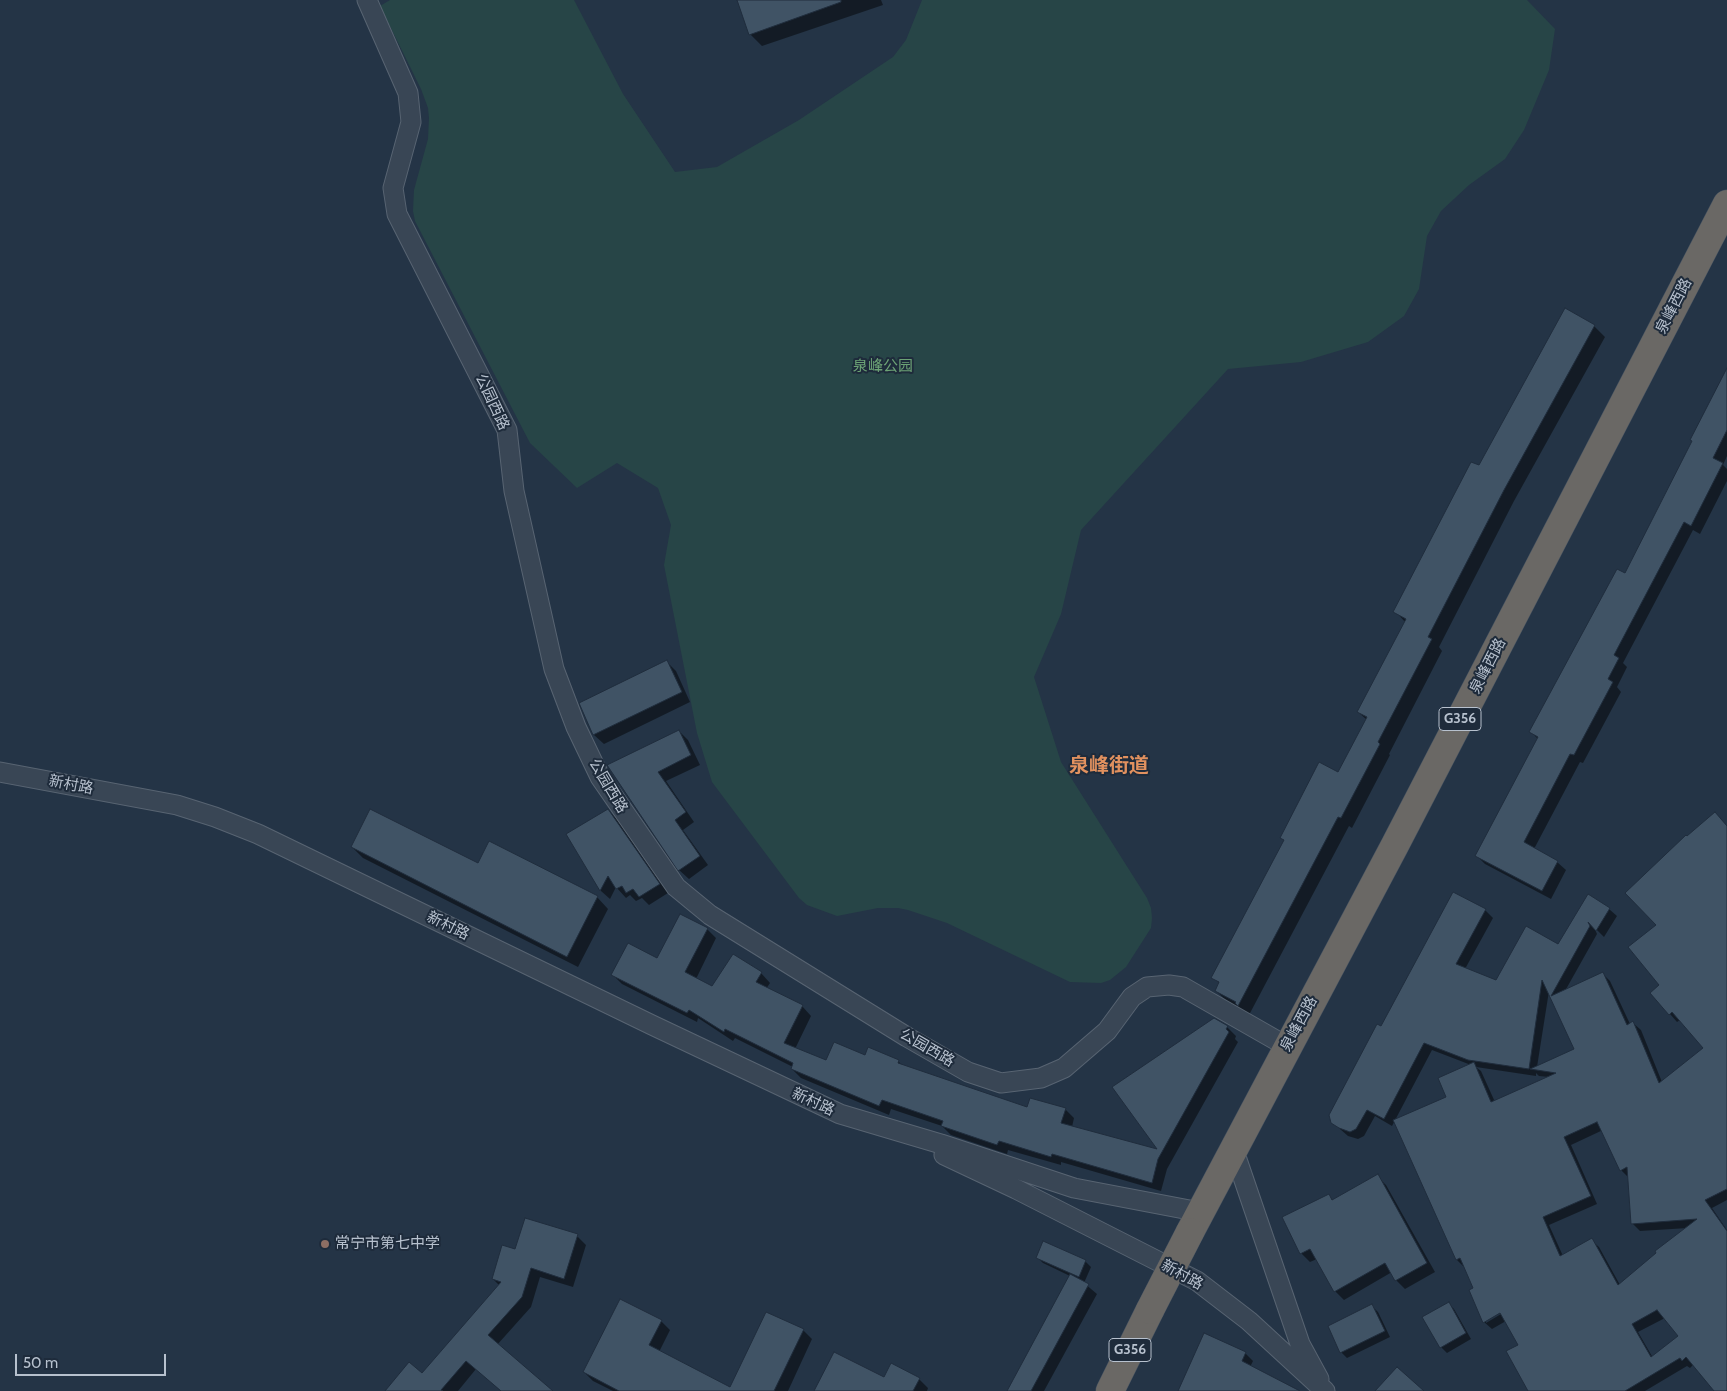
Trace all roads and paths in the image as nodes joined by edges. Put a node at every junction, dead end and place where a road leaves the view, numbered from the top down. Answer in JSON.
{"nodes":[{"id":1,"x":367,"y":0,"type":"edge"},
{"id":2,"x":1727,"y":204,"type":"edge"},
{"id":3,"x":0,"y":772,"type":"edge"},
{"id":4,"x":1288,"y":1047,"type":"junction"},
{"id":5,"x":881,"y":1126,"type":"junction"},
{"id":6,"x":1233,"y":1148,"type":"junction"},
{"id":7,"x":1195,"y":1222,"type":"junction"},
{"id":8,"x":1110,"y":1391,"type":"edge"},
{"id":9,"x":1326,"y":1391,"type":"edge"}],
"edges":[{"from":1,"to":4,"type":"street","name":"公园西路"},
{"from":2,"to":4,"type":"highway","name":"泉峰西路","number":"G356"},
{"from":3,"to":5,"type":"street","name":"新村路"},
{"from":4,"to":6,"type":"highway","name":"泉峰西路","number":"G356"},
{"from":5,"to":7,"type":"street","name":"新村路"},
{"from":5,"to":9,"type":"street","name":"新村路"},
{"from":6,"to":7,"type":"highway","name":"泉峰西路","number":"G356"},
{"from":6,"to":9,"type":"street"},
{"from":7,"to":8,"type":"highway","number":"G356","bridge":true}]}
